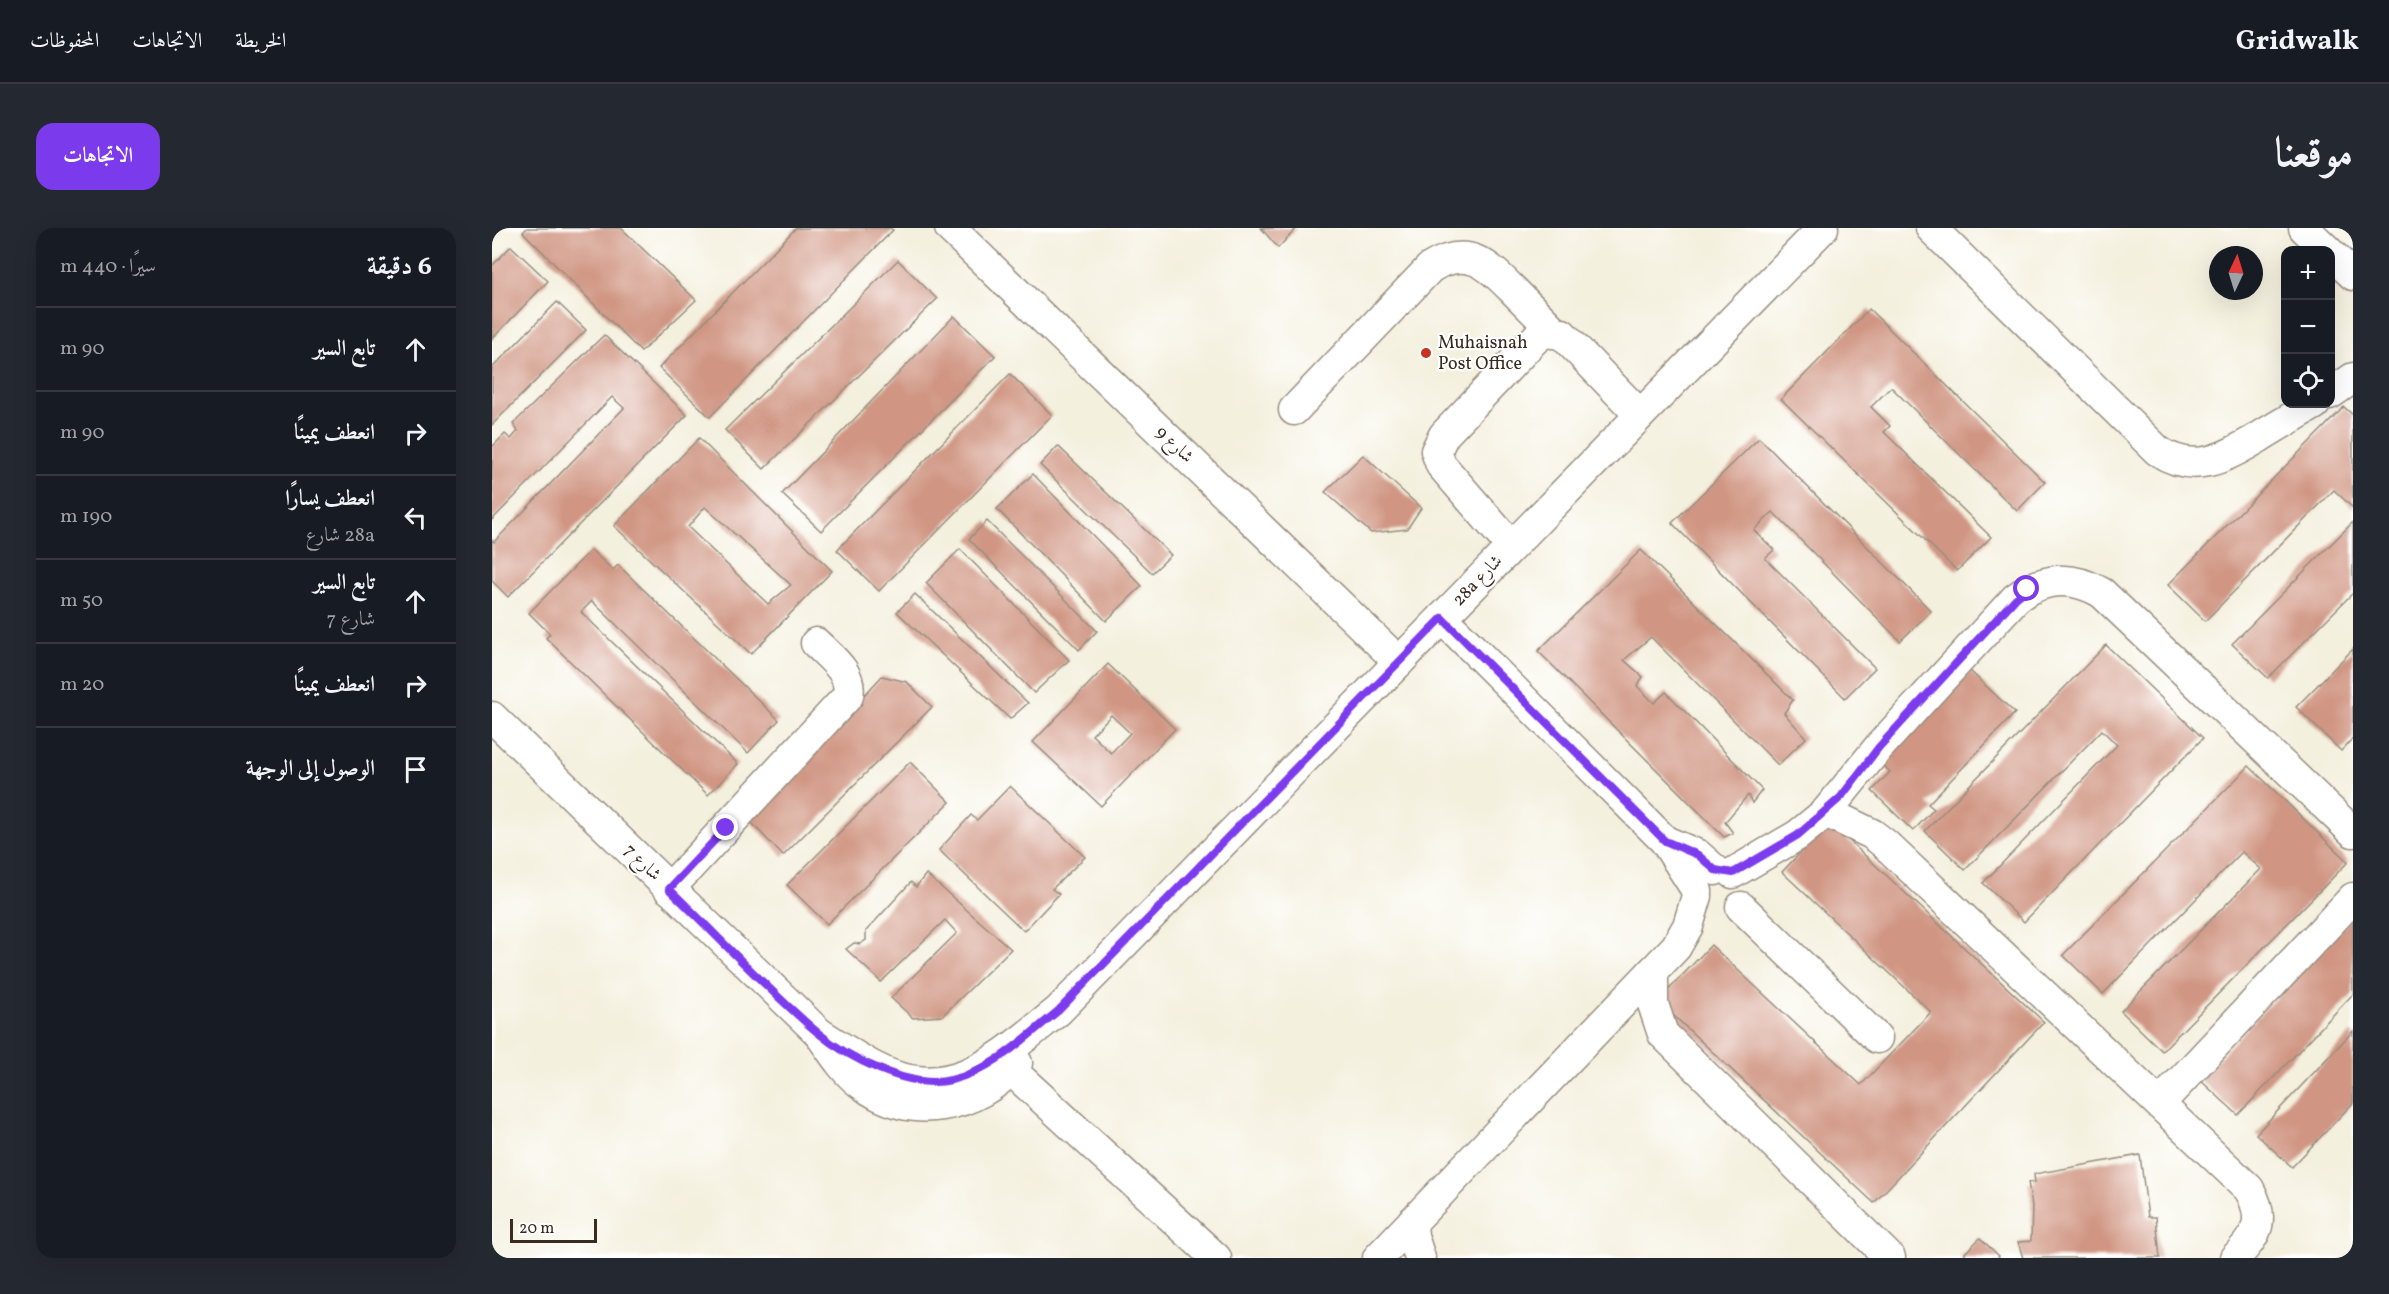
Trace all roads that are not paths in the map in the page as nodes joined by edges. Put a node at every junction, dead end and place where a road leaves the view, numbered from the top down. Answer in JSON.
{"nodes":[{"id":1,"x":950,"y":228,"type":"edge"},
{"id":2,"x":1823,"y":228,"type":"edge"},
{"id":3,"x":1930,"y":228,"type":"edge"},
{"id":4,"x":2304,"y":228,"type":"edge"},
{"id":5,"x":2323,"y":246,"type":"edge"},
{"id":6,"x":2335,"y":258,"type":"edge"},
{"id":7,"x":2353,"y":275,"type":"edge"},
{"id":8,"x":1555,"y":332,"type":"junction"},
{"id":9,"x":2353,"y":378,"type":"edge"},
{"id":10,"x":2335,"y":391,"type":"edge"},
{"id":11,"x":2308,"y":408,"type":"edge"},
{"id":12,"x":1294,"y":410,"type":"dead end"},
{"id":13,"x":1640,"y":415,"type":"junction"},
{"id":14,"x":1511,"y":546,"type":"junction"},
{"id":15,"x":1442,"y":618,"type":"junction"},
{"id":16,"x":816,"y":643,"type":"dead end"},
{"id":17,"x":1399,"y":662,"type":"junction"},
{"id":18,"x":492,"y":717,"type":"edge"},
{"id":19,"x":1826,"y":812,"type":"junction"},
{"id":20,"x":2353,"y":832,"type":"edge"},
{"id":21,"x":1710,"y":883,"type":"junction"},
{"id":22,"x":669,"y":889,"type":"junction"},
{"id":23,"x":2353,"y":898,"type":"edge"},
{"id":24,"x":1741,"y":907,"type":"junction"},
{"id":25,"x":1653,"y":970,"type":"junction"},
{"id":26,"x":1058,"y":1011,"type":"junction"},
{"id":27,"x":819,"y":1033,"type":"junction"},
{"id":28,"x":1877,"y":1038,"type":"dead end"},
{"id":29,"x":1011,"y":1070,"type":"junction"},
{"id":30,"x":2161,"y":1102,"type":"junction"},
{"id":31,"x":1412,"y":1222,"type":"junction"},
{"id":32,"x":1216,"y":1258,"type":"edge"},
{"id":33,"x":1377,"y":1258,"type":"edge"},
{"id":34,"x":1420,"y":1258,"type":"edge"},
{"id":35,"x":1890,"y":1258,"type":"edge"},
{"id":36,"x":2235,"y":1258,"type":"edge"}],
"edges":[{"from":1,"to":17,"type":"street","name":"شارع 9"},
{"from":2,"to":13,"type":"street","name":"28a شارع"},
{"from":3,"to":11,"type":"street"},
{"from":4,"to":5,"type":"street"},
{"from":6,"to":7,"type":"street"},
{"from":8,"to":12,"type":"street"},
{"from":8,"to":13,"type":"street"},
{"from":8,"to":14,"type":"street"},
{"from":9,"to":10,"type":"street"},
{"from":13,"to":14,"type":"street","name":"28a شارع"},
{"from":14,"to":15,"type":"street","name":"28a شارع"},
{"from":15,"to":17,"type":"street","name":"28a شارع"},
{"from":15,"to":21,"type":"street"},
{"from":16,"to":22,"type":"street"},
{"from":17,"to":26,"type":"street","name":"28a شارع"},
{"from":18,"to":22,"type":"street","name":"شارع 7"},
{"from":19,"to":20,"type":"street"},
{"from":19,"to":21,"type":"street"},
{"from":19,"to":30,"type":"street"},
{"from":21,"to":24,"type":"street"},
{"from":21,"to":24,"type":"street"},
{"from":21,"to":25,"type":"street"},
{"from":22,"to":27,"type":"street","name":"شارع 7"},
{"from":23,"to":30,"type":"street"},
{"from":24,"to":28,"type":"street"},
{"from":25,"to":31,"type":"street"},
{"from":25,"to":35,"type":"street"},
{"from":26,"to":27,"type":"street","name":"28a شارع"},
{"from":26,"to":29,"type":"street","name":"28a شارع"},
{"from":27,"to":29,"type":"street","name":"28a شارع"},
{"from":29,"to":32,"type":"street"},
{"from":30,"to":36,"type":"street"},
{"from":31,"to":33,"type":"street"},
{"from":31,"to":34,"type":"street"}]}
